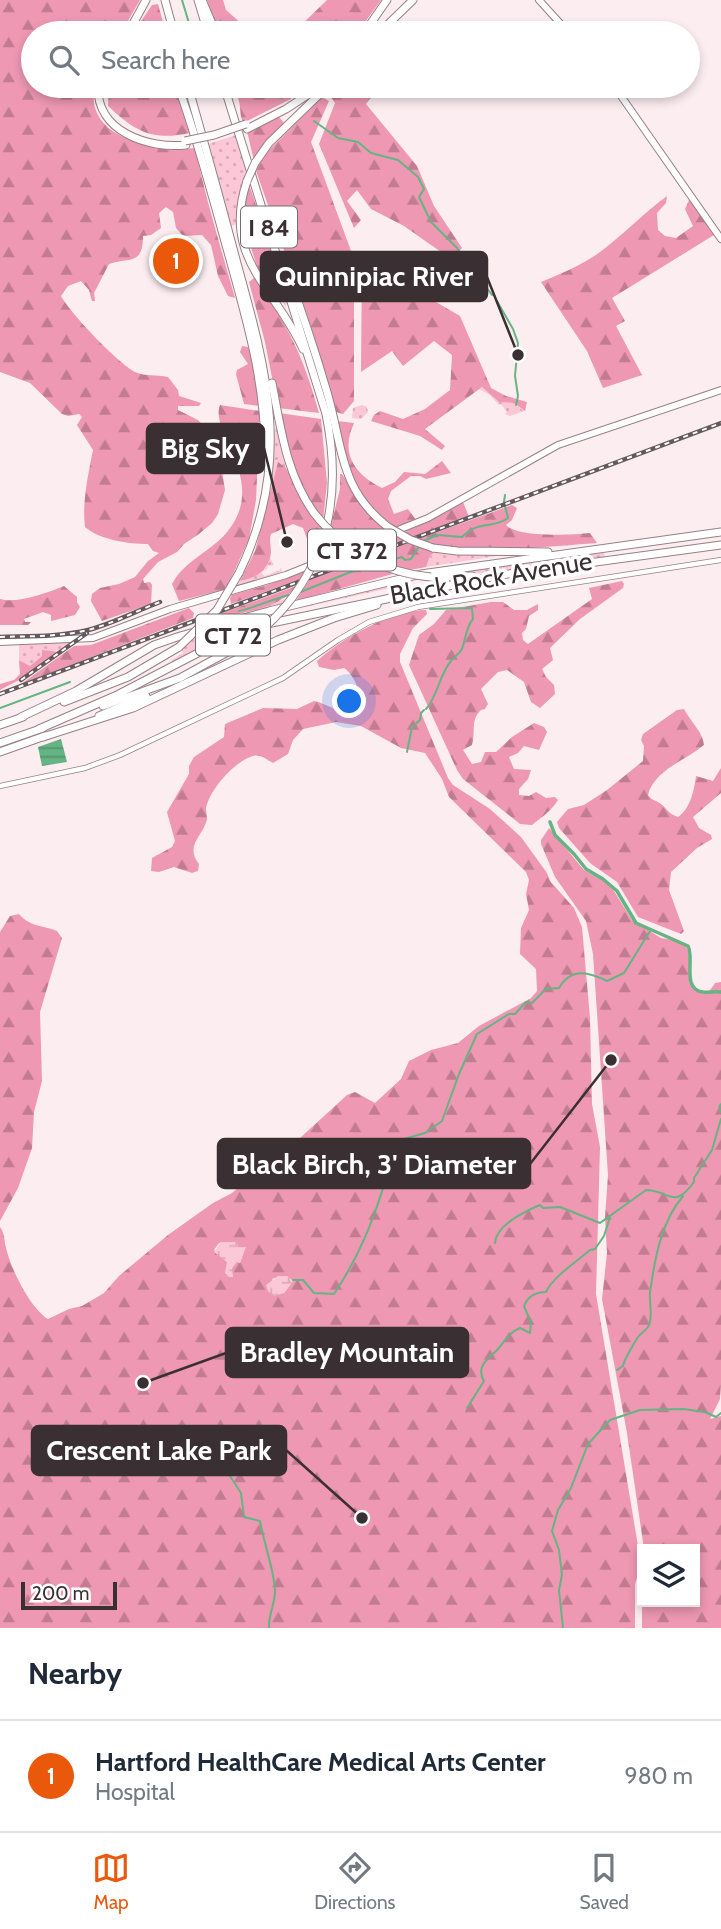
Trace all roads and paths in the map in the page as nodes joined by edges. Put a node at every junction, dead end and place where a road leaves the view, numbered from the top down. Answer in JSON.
{"nodes":[{"id":1,"x":146,"y":0,"type":"edge"},
{"id":2,"x":165,"y":0,"type":"edge"},
{"id":3,"x":200,"y":0,"type":"edge"},
{"id":4,"x":387,"y":0,"type":"edge"},
{"id":5,"x":413,"y":0,"type":"edge"},
{"id":6,"x":540,"y":0,"type":"edge"},
{"id":7,"x":135,"y":21,"type":"edge"},
{"id":8,"x":171,"y":21,"type":"edge"},
{"id":9,"x":205,"y":21,"type":"edge"},
{"id":10,"x":210,"y":21,"type":"edge"},
{"id":11,"x":373,"y":21,"type":"edge"},
{"id":12,"x":391,"y":21,"type":"edge"},
{"id":13,"x":558,"y":21,"type":"edge"},
{"id":14,"x":101,"y":98,"type":"edge"},
{"id":15,"x":182,"y":98,"type":"edge"},
{"id":16,"x":191,"y":98,"type":"edge"},
{"id":17,"x":229,"y":98,"type":"edge"},
{"id":18,"x":295,"y":98,"type":"edge"},
{"id":19,"x":303,"y":98,"type":"edge"},
{"id":20,"x":316,"y":98,"type":"edge"},
{"id":21,"x":622,"y":98,"type":"edge"},
{"id":22,"x":247,"y":127,"type":"junction"},
{"id":23,"x":270,"y":231,"type":"junction"},
{"id":24,"x":721,"y":239,"type":"edge"},
{"id":25,"x":252,"y":316,"type":"junction"},
{"id":26,"x":313,"y":368,"type":"junction"},
{"id":27,"x":721,"y":390,"type":"edge"},
{"id":28,"x":264,"y":500,"type":"junction"},
{"id":29,"x":721,"y":532,"type":"edge"},
{"id":30,"x":721,"y":545,"type":"edge"},
{"id":31,"x":584,"y":550,"type":"junction"},
{"id":32,"x":721,"y":560,"type":"edge"},
{"id":33,"x":558,"y":567,"type":"junction"},
{"id":34,"x":443,"y":587,"type":"junction"},
{"id":35,"x":0,"y":642,"type":"edge"},
{"id":36,"x":21,"y":717,"type":"junction"},
{"id":37,"x":0,"y":725,"type":"edge"},
{"id":38,"x":41,"y":733,"type":"junction"},
{"id":39,"x":0,"y":743,"type":"edge"},
{"id":40,"x":0,"y":752,"type":"edge"},
{"id":41,"x":0,"y":786,"type":"edge"}],
"edges":[{"from":1,"to":7,"type":"highway"},
{"from":2,"to":8,"type":"highway"},
{"from":3,"to":9,"type":"highway"},
{"from":3,"to":10,"type":"highway"},
{"from":4,"to":11,"type":"highway"},
{"from":5,"to":12,"type":"highway"},
{"from":6,"to":13,"type":"main road"},
{"from":14,"to":22,"type":"highway","bridge":true},
{"from":15,"to":28,"type":"highway"},
{"from":16,"to":25,"type":"highway","number":"I 84"},
{"from":17,"to":23,"type":"highway","number":"I 84"},
{"from":18,"to":22,"type":"highway"},
{"from":19,"to":22,"type":"highway"},
{"from":20,"to":26,"type":"highway","bridge":true},
{"from":21,"to":24,"type":"main road"},
{"from":23,"to":26,"type":"highway","number":"I 84"},
{"from":23,"to":31,"type":"highway","bridge":true},
{"from":25,"to":28,"type":"highway","number":"I 84"},
{"from":25,"to":33,"type":"highway","bridge":true},
{"from":26,"to":38,"type":"highway","number":"I 84","bridge":true},
{"from":27,"to":35,"type":"main road","number":"CT 372"},
{"from":28,"to":36,"type":"highway","number":"I 84","bridge":true},
{"from":29,"to":31,"type":"highway","number":"CT 72"},
{"from":30,"to":33,"type":"highway","number":"CT 72"},
{"from":31,"to":36,"type":"highway","number":"CT 72"},
{"from":32,"to":41,"type":"street","name":"Black Rock Avenue"},
{"from":33,"to":34,"type":"highway","number":"CT 72"},
{"from":34,"to":38,"type":"highway"},
{"from":34,"to":38,"type":"highway","number":"CT 72"},
{"from":36,"to":37,"type":"highway","number":"I 84"},
{"from":38,"to":39,"type":"highway"},
{"from":38,"to":40,"type":"highway"}]}
